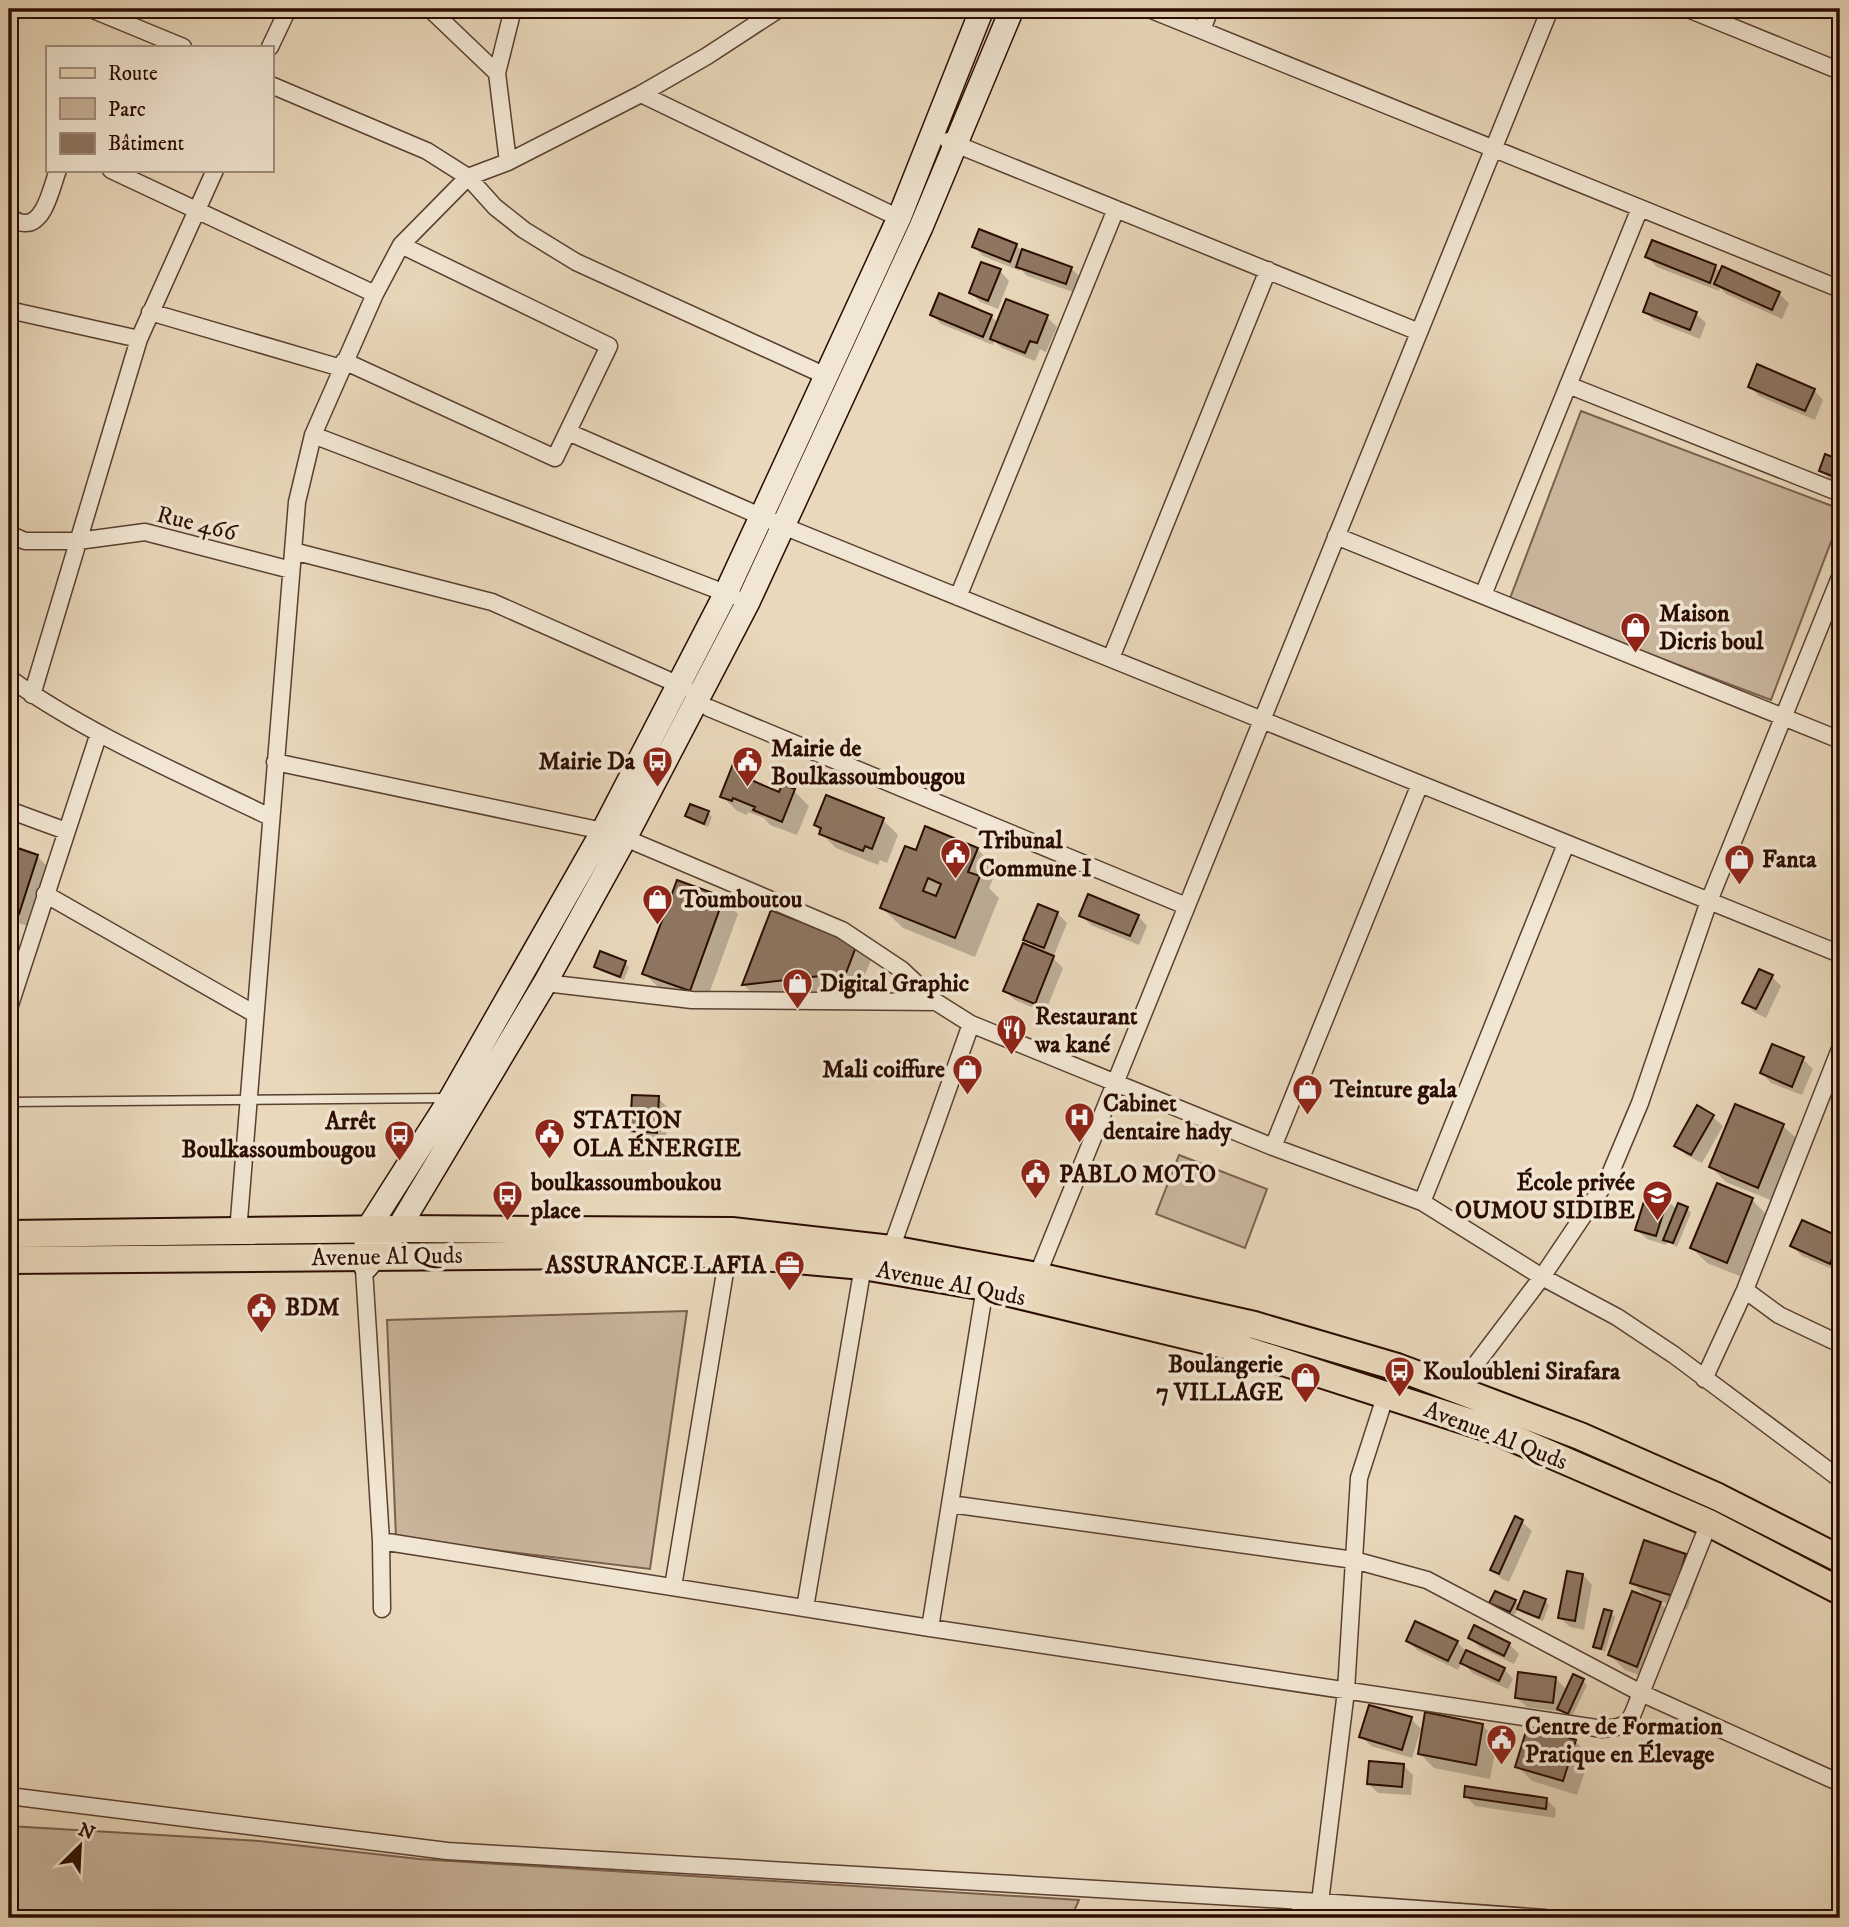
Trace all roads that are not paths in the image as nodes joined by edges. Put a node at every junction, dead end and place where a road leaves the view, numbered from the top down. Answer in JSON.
{"nodes":[{"id":1,"x":91,"y":9,"type":"edge"},
{"id":2,"x":288,"y":9,"type":"edge"},
{"id":3,"x":430,"y":9,"type":"edge"},
{"id":4,"x":513,"y":9,"type":"edge"},
{"id":5,"x":758,"y":9,"type":"edge"},
{"id":6,"x":779,"y":9,"type":"edge"},
{"id":7,"x":982,"y":9,"type":"edge"},
{"id":8,"x":1012,"y":9,"type":"edge"},
{"id":9,"x":1149,"y":9,"type":"edge"},
{"id":10,"x":1210,"y":9,"type":"edge"},
{"id":11,"x":1550,"y":9,"type":"edge"},
{"id":12,"x":1688,"y":9,"type":"edge"},
{"id":13,"x":1724,"y":16,"type":"edge"},
{"id":14,"x":753,"y":26,"type":"junction"},
{"id":15,"x":1202,"y":30,"type":"junction"},
{"id":16,"x":181,"y":46,"type":"edge"},
{"id":17,"x":270,"y":46,"type":"edge"},
{"id":18,"x":1840,"y":71,"type":"edge"},
{"id":19,"x":497,"y":74,"type":"junction"},
{"id":20,"x":273,"y":86,"type":"edge"},
{"id":21,"x":641,"y":94,"type":"junction"},
{"id":22,"x":933,"y":134,"type":"junction"},
{"id":23,"x":957,"y":144,"type":"junction"},
{"id":24,"x":1493,"y":149,"type":"junction"},
{"id":25,"x":508,"y":162,"type":"junction"},
{"id":26,"x":57,"y":172,"type":"edge"},
{"id":27,"x":115,"y":172,"type":"edge"},
{"id":28,"x":214,"y":172,"type":"edge"},
{"id":29,"x":468,"y":177,"type":"junction"},
{"id":30,"x":1640,"y":208,"type":"junction"},
{"id":31,"x":1116,"y":209,"type":"junction"},
{"id":32,"x":197,"y":210,"type":"junction"},
{"id":33,"x":9,"y":217,"type":"edge"},
{"id":34,"x":899,"y":218,"type":"junction"},
{"id":35,"x":401,"y":245,"type":"junction"},
{"id":36,"x":1268,"y":270,"type":"junction"},
{"id":37,"x":1840,"y":289,"type":"edge"},
{"id":38,"x":375,"y":294,"type":"junction"},
{"id":39,"x":9,"y":310,"type":"edge"},
{"id":40,"x":150,"y":312,"type":"junction"},
{"id":41,"x":1419,"y":332,"type":"junction"},
{"id":42,"x":139,"y":339,"type":"junction"},
{"id":43,"x":342,"y":365,"type":"junction"},
{"id":44,"x":826,"y":376,"type":"junction"},
{"id":45,"x":1568,"y":385,"type":"junction"},
{"id":46,"x":568,"y":432,"type":"junction"},
{"id":47,"x":313,"y":435,"type":"junction"},
{"id":48,"x":1840,"y":493,"type":"edge"},
{"id":49,"x":761,"y":517,"type":"junction"},
{"id":50,"x":783,"y":526,"type":"junction"},
{"id":51,"x":9,"y":534,"type":"edge"},
{"id":52,"x":1336,"y":536,"type":"junction"},
{"id":53,"x":78,"y":541,"type":"junction"},
{"id":54,"x":293,"y":551,"type":"junction"},
{"id":55,"x":291,"y":570,"type":"junction"},
{"id":56,"x":1840,"y":577,"type":"edge"},
{"id":57,"x":726,"y":593,"type":"junction"},
{"id":58,"x":1483,"y":595,"type":"junction"},
{"id":59,"x":958,"y":597,"type":"junction"},
{"id":60,"x":748,"y":602,"type":"junction"},
{"id":61,"x":1111,"y":659,"type":"junction"},
{"id":62,"x":9,"y":678,"type":"edge"},
{"id":63,"x":678,"y":685,"type":"junction"},
{"id":64,"x":32,"y":695,"type":"junction"},
{"id":65,"x":704,"y":701,"type":"junction"},
{"id":66,"x":1783,"y":717,"type":"junction"},
{"id":67,"x":1262,"y":720,"type":"junction"},
{"id":68,"x":99,"y":733,"type":"junction"},
{"id":69,"x":1840,"y":740,"type":"edge"},
{"id":70,"x":275,"y":762,"type":"junction"},
{"id":71,"x":1420,"y":784,"type":"junction"},
{"id":72,"x":9,"y":810,"type":"edge"},
{"id":73,"x":270,"y":817,"type":"junction"},
{"id":74,"x":66,"y":831,"type":"junction"},
{"id":75,"x":614,"y":834,"type":"junction"},
{"id":76,"x":1566,"y":844,"type":"junction"},
{"id":77,"x":45,"y":894,"type":"junction"},
{"id":78,"x":1709,"y":901,"type":"junction"},
{"id":79,"x":1186,"y":906,"type":"junction"},
{"id":80,"x":1840,"y":954,"type":"edge"},
{"id":81,"x":545,"y":983,"type":"junction"},
{"id":82,"x":936,"y":1002,"type":"junction"},
{"id":83,"x":9,"y":1008,"type":"edge"},
{"id":84,"x":255,"y":1014,"type":"junction"},
{"id":85,"x":971,"y":1024,"type":"junction"},
{"id":86,"x":1840,"y":1049,"type":"edge"},
{"id":87,"x":1115,"y":1083,"type":"junction"},
{"id":88,"x":451,"y":1098,"type":"junction"},
{"id":89,"x":478,"y":1098,"type":"junction"},
{"id":90,"x":248,"y":1100,"type":"junction"},
{"id":91,"x":9,"y":1102,"type":"edge"},
{"id":92,"x":1273,"y":1147,"type":"junction"},
{"id":93,"x":1422,"y":1202,"type":"junction"},
{"id":94,"x":398,"y":1229,"type":"junction"},
{"id":95,"x":367,"y":1230,"type":"junction"},
{"id":96,"x":238,"y":1231,"type":"junction"},
{"id":97,"x":9,"y":1234,"type":"edge"},
{"id":98,"x":891,"y":1249,"type":"junction"},
{"id":99,"x":728,"y":1254,"type":"junction"},
{"id":100,"x":9,"y":1260,"type":"edge"},
{"id":101,"x":368,"y":1261,"type":"junction"},
{"id":102,"x":863,"y":1266,"type":"junction"},
{"id":103,"x":1037,"y":1276,"type":"junction"},
{"id":104,"x":1542,"y":1277,"type":"junction"},
{"id":105,"x":985,"y":1287,"type":"junction"},
{"id":106,"x":1745,"y":1290,"type":"junction"},
{"id":107,"x":1840,"y":1344,"type":"edge"},
{"id":108,"x":1704,"y":1379,"type":"junction"},
{"id":109,"x":1457,"y":1389,"type":"junction"},
{"id":110,"x":1386,"y":1394,"type":"junction"},
{"id":111,"x":1840,"y":1479,"type":"edge"},
{"id":112,"x":950,"y":1504,"type":"junction"},
{"id":113,"x":1709,"y":1523,"type":"junction"},
{"id":114,"x":381,"y":1541,"type":"junction"},
{"id":115,"x":1840,"y":1559,"type":"edge"},
{"id":116,"x":1354,"y":1560,"type":"junction"},
{"id":117,"x":673,"y":1587,"type":"junction"},
{"id":118,"x":1840,"y":1591,"type":"edge"},
{"id":119,"x":805,"y":1608,"type":"junction"},
{"id":120,"x":382,"y":1609,"type":"dead end"},
{"id":121,"x":930,"y":1628,"type":"junction"},
{"id":122,"x":1346,"y":1691,"type":"junction"},
{"id":123,"x":1641,"y":1693,"type":"junction"},
{"id":124,"x":1840,"y":1783,"type":"edge"},
{"id":125,"x":9,"y":1796,"type":"edge"},
{"id":126,"x":1297,"y":1900,"type":"junction"},
{"id":127,"x":1320,"y":1902,"type":"junction"},
{"id":128,"x":1295,"y":1918,"type":"edge"},
{"id":129,"x":1538,"y":1918,"type":"edge"}],
"edges":[{"from":1,"to":16,"type":"street"},
{"from":2,"to":17,"type":"street"},
{"from":3,"to":19,"type":"street"},
{"from":4,"to":19,"type":"street"},
{"from":5,"to":14,"type":"street"},
{"from":6,"to":14,"type":"street"},
{"from":7,"to":22,"type":"main road"},
{"from":8,"to":23,"type":"main road"},
{"from":9,"to":15,"type":"street"},
{"from":10,"to":15,"type":"street"},
{"from":11,"to":24,"type":"street"},
{"from":12,"to":13,"type":"street"},
{"from":13,"to":18,"type":"street"},
{"from":14,"to":21,"type":"street"},
{"from":15,"to":24,"type":"street"},
{"from":19,"to":25,"type":"street"},
{"from":20,"to":29,"type":"street"},
{"from":21,"to":25,"type":"street"},
{"from":21,"to":34,"type":"street"},
{"from":22,"to":23,"type":"street"},
{"from":22,"to":34,"type":"main road"},
{"from":23,"to":31,"type":"street"},
{"from":23,"to":50,"type":"main road"},
{"from":24,"to":30,"type":"street"},
{"from":24,"to":41,"type":"street"},
{"from":25,"to":29,"type":"street"},
{"from":26,"to":33,"type":"street"},
{"from":27,"to":32,"type":"street"},
{"from":28,"to":32,"type":"street"},
{"from":29,"to":35,"type":"street"},
{"from":29,"to":44,"type":"street"},
{"from":30,"to":37,"type":"street"},
{"from":30,"to":45,"type":"street"},
{"from":31,"to":36,"type":"street"},
{"from":31,"to":59,"type":"street"},
{"from":32,"to":38,"type":"street"},
{"from":32,"to":40,"type":"street"},
{"from":34,"to":44,"type":"main road"},
{"from":35,"to":38,"type":"street"},
{"from":35,"to":46,"type":"street"},
{"from":36,"to":41,"type":"street"},
{"from":36,"to":61,"type":"street"},
{"from":38,"to":43,"type":"street"},
{"from":39,"to":42,"type":"street"},
{"from":40,"to":42,"type":"street"},
{"from":40,"to":43,"type":"street"},
{"from":41,"to":52,"type":"street"},
{"from":42,"to":53,"type":"street"},
{"from":43,"to":46,"type":"street"},
{"from":43,"to":47,"type":"street"},
{"from":44,"to":49,"type":"main road"},
{"from":45,"to":48,"type":"street"},
{"from":45,"to":58,"type":"street"},
{"from":46,"to":49,"type":"street"},
{"from":47,"to":54,"type":"street"},
{"from":47,"to":57,"type":"street"},
{"from":49,"to":50,"type":"street"},
{"from":49,"to":57,"type":"main road"},
{"from":50,"to":59,"type":"street"},
{"from":50,"to":60,"type":"main road"},
{"from":51,"to":53,"type":"street","name":"Rue 466"},
{"from":52,"to":58,"type":"street"},
{"from":52,"to":67,"type":"street"},
{"from":53,"to":55,"type":"street","name":"Rue 466"},
{"from":53,"to":64,"type":"street"},
{"from":54,"to":55,"type":"street"},
{"from":54,"to":63,"type":"street"},
{"from":55,"to":70,"type":"street"},
{"from":56,"to":66,"type":"street"},
{"from":57,"to":60,"type":"street"},
{"from":57,"to":63,"type":"main road"},
{"from":58,"to":66,"type":"street"},
{"from":59,"to":61,"type":"street"},
{"from":60,"to":65,"type":"main road"},
{"from":61,"to":67,"type":"street"},
{"from":62,"to":64,"type":"street"},
{"from":63,"to":65,"type":"street"},
{"from":63,"to":75,"type":"main road"},
{"from":64,"to":68,"type":"street"},
{"from":65,"to":75,"type":"main road"},
{"from":65,"to":79,"type":"street"},
{"from":66,"to":69,"type":"street"},
{"from":66,"to":78,"type":"street"},
{"from":67,"to":71,"type":"street"},
{"from":67,"to":79,"type":"street"},
{"from":68,"to":73,"type":"street"},
{"from":68,"to":74,"type":"street"},
{"from":70,"to":73,"type":"street"},
{"from":70,"to":75,"type":"street"},
{"from":71,"to":76,"type":"street"},
{"from":71,"to":92,"type":"street"},
{"from":72,"to":74,"type":"street"},
{"from":73,"to":84,"type":"street"},
{"from":74,"to":77,"type":"street"},
{"from":75,"to":81,"type":"main road"},
{"from":75,"to":82,"type":"street"},
{"from":75,"to":88,"type":"main road"},
{"from":76,"to":78,"type":"street"},
{"from":76,"to":93,"type":"street"},
{"from":77,"to":83,"type":"street"},
{"from":77,"to":84,"type":"street"},
{"from":78,"to":80,"type":"street"},
{"from":78,"to":104,"type":"street"},
{"from":79,"to":87,"type":"street"},
{"from":81,"to":82,"type":"street"},
{"from":81,"to":89,"type":"main road"},
{"from":82,"to":85,"type":"street"},
{"from":84,"to":90,"type":"street"},
{"from":85,"to":87,"type":"street"},
{"from":85,"to":98,"type":"street"},
{"from":86,"to":106,"type":"street"},
{"from":87,"to":92,"type":"street"},
{"from":87,"to":103,"type":"street"},
{"from":88,"to":89,"type":"lane"},
{"from":88,"to":90,"type":"lane"},
{"from":88,"to":95,"type":"main road"},
{"from":89,"to":94,"type":"main road"},
{"from":90,"to":91,"type":"lane"},
{"from":90,"to":96,"type":"street"},
{"from":92,"to":93,"type":"street"},
{"from":93,"to":104,"type":"street"},
{"from":94,"to":95,"type":"main road","name":"Avenue Al Quds"},
{"from":94,"to":98,"type":"main road","name":"Avenue Al Quds"},
{"from":94,"to":101,"type":"main road"},
{"from":95,"to":96,"type":"main road","name":"Avenue Al Quds"},
{"from":95,"to":101,"type":"main road"},
{"from":96,"to":97,"type":"main road","name":"Avenue Al Quds"},
{"from":98,"to":103,"type":"main road","name":"Avenue Al Quds"},
{"from":99,"to":101,"type":"main road","name":"Avenue Al Quds"},
{"from":99,"to":102,"type":"main road","name":"Avenue Al Quds"},
{"from":99,"to":117,"type":"street"},
{"from":100,"to":101,"type":"main road","name":"Avenue Al Quds"},
{"from":101,"to":114,"type":"street"},
{"from":102,"to":105,"type":"main road","name":"Avenue Al Quds"},
{"from":102,"to":119,"type":"street"},
{"from":103,"to":109,"type":"main road","name":"Avenue Al Quds"},
{"from":104,"to":108,"type":"street"},
{"from":104,"to":109,"type":"street"},
{"from":105,"to":110,"type":"main road","name":"Avenue Al Quds"},
{"from":105,"to":112,"type":"street"},
{"from":106,"to":107,"type":"street"},
{"from":106,"to":108,"type":"street"},
{"from":108,"to":111,"type":"street"},
{"from":109,"to":115,"type":"main road","name":"Avenue Al Quds"},
{"from":110,"to":113,"type":"main road","name":"Avenue Al Quds"},
{"from":110,"to":116,"type":"street"},
{"from":112,"to":116,"type":"street"},
{"from":112,"to":121,"type":"street"},
{"from":113,"to":118,"type":"main road","name":"Avenue Al Quds"},
{"from":113,"to":123,"type":"street"},
{"from":114,"to":117,"type":"street"},
{"from":114,"to":120,"type":"street"},
{"from":116,"to":122,"type":"street"},
{"from":116,"to":123,"type":"street"},
{"from":117,"to":119,"type":"street"},
{"from":119,"to":121,"type":"street"},
{"from":121,"to":122,"type":"street"},
{"from":122,"to":123,"type":"street"},
{"from":122,"to":127,"type":"street"},
{"from":123,"to":124,"type":"street"},
{"from":125,"to":126,"type":"street"},
{"from":126,"to":127,"type":"street"},
{"from":126,"to":128,"type":"lane"},
{"from":127,"to":129,"type":"street"}]}
